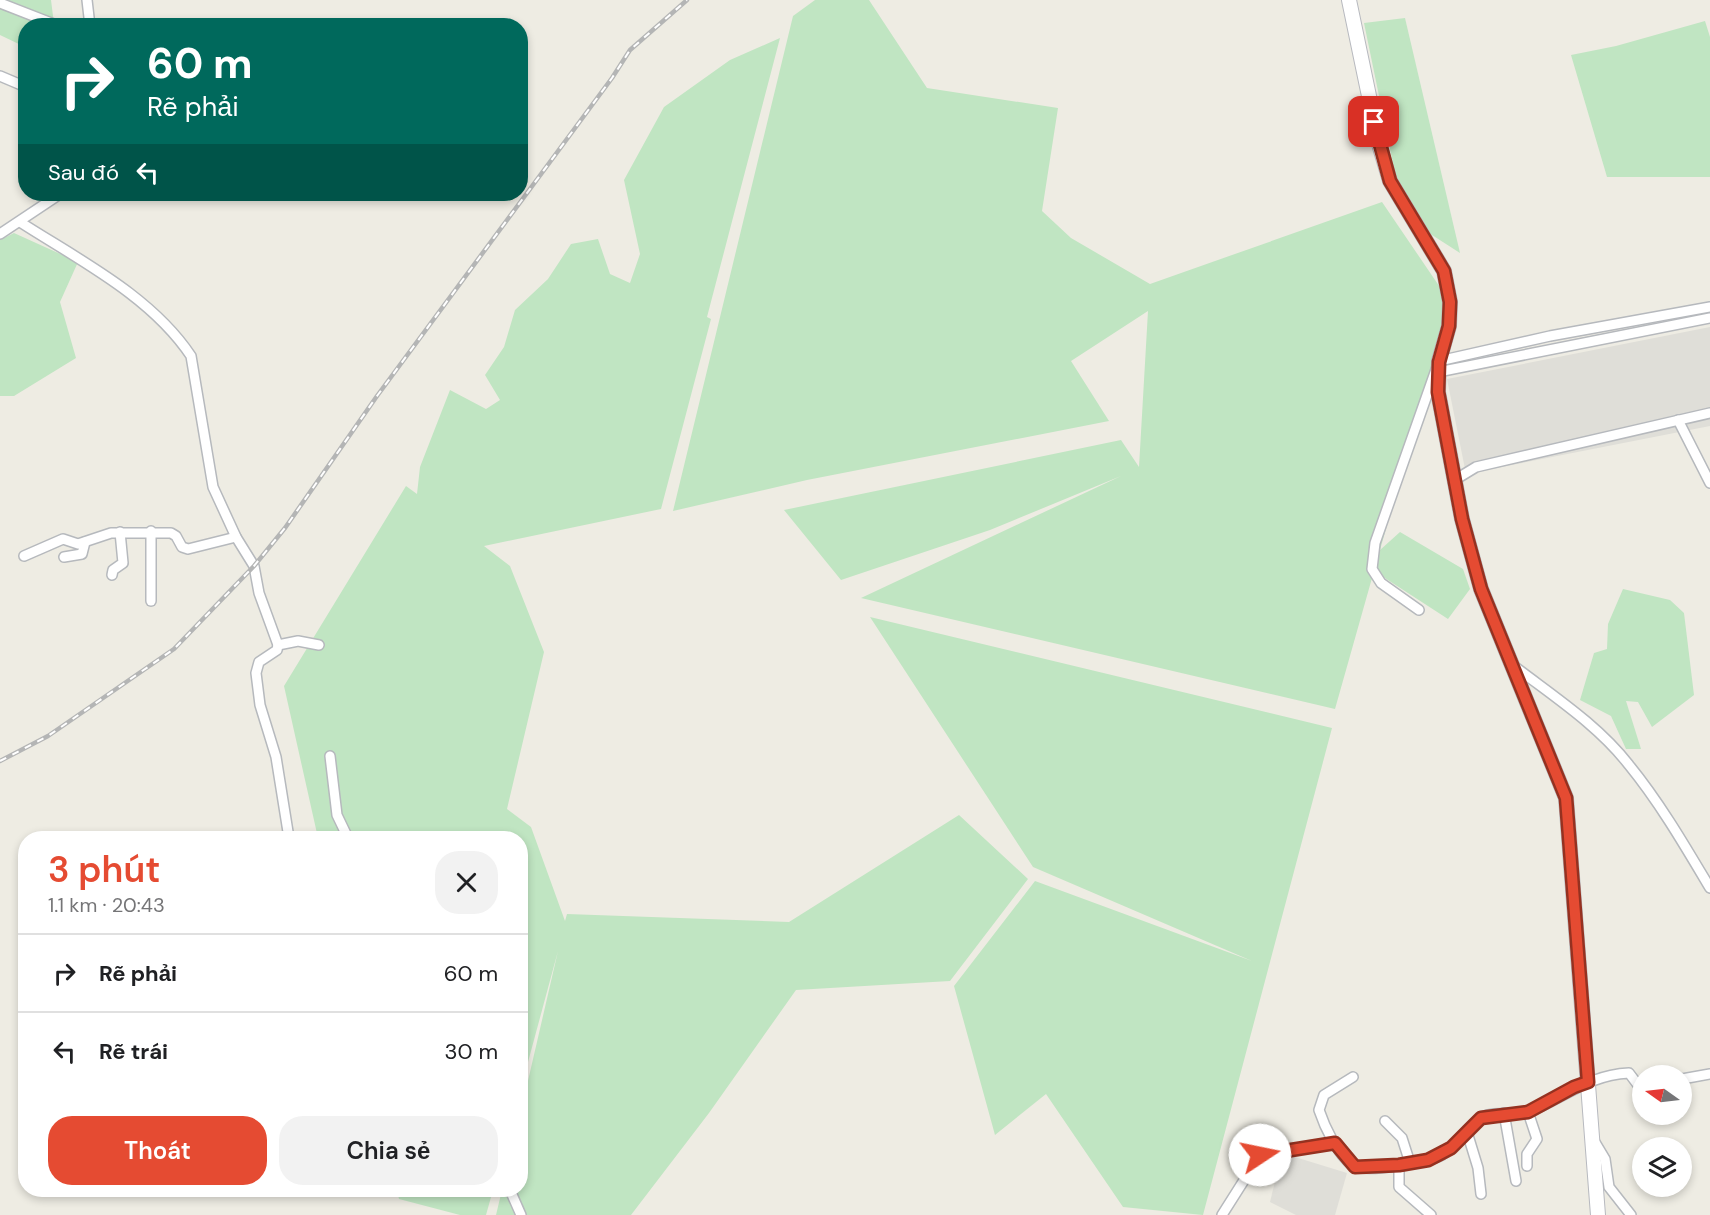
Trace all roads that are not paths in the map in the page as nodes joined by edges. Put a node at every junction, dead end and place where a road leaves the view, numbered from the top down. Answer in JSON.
{"nodes":[{"id":1,"x":87,"y":0,"type":"edge"},
{"id":2,"x":1349,"y":0,"type":"edge"},
{"id":3,"x":0,"y":3,"type":"edge"},
{"id":4,"x":15,"y":5,"type":"edge"},
{"id":5,"x":42,"y":18,"type":"edge"},
{"id":6,"x":89,"y":18,"type":"edge"},
{"id":7,"x":0,"y":76,"type":"edge"},
{"id":8,"x":18,"y":84,"type":"edge"},
{"id":9,"x":50,"y":201,"type":"edge"},
{"id":10,"x":20,"y":222,"type":"junction"},
{"id":11,"x":0,"y":234,"type":"edge"},
{"id":12,"x":1710,"y":306,"type":"edge"},
{"id":13,"x":1710,"y":318,"type":"edge"},
{"id":14,"x":1439,"y":367,"type":"junction"},
{"id":15,"x":1710,"y":413,"type":"edge"},
{"id":16,"x":1678,"y":420,"type":"junction"},
{"id":17,"x":1454,"y":481,"type":"junction"},
{"id":18,"x":1710,"y":483,"type":"edge"},
{"id":19,"x":151,"y":531,"type":"junction"},
{"id":20,"x":120,"y":532,"type":"junction"},
{"id":21,"x":236,"y":537,"type":"junction"},
{"id":22,"x":85,"y":542,"type":"junction"},
{"id":23,"x":24,"y":556,"type":"dead end"},
{"id":24,"x":64,"y":558,"type":"dead end"},
{"id":25,"x":112,"y":575,"type":"dead end"},
{"id":26,"x":151,"y":601,"type":"dead end"},
{"id":27,"x":1419,"y":610,"type":"dead end"},
{"id":28,"x":278,"y":645,"type":"junction"},
{"id":29,"x":319,"y":645,"type":"dead end"},
{"id":30,"x":1514,"y":666,"type":"junction"},
{"id":31,"x":330,"y":756,"type":"dead end"},
{"id":32,"x":288,"y":831,"type":"edge"},
{"id":33,"x":345,"y":831,"type":"edge"},
{"id":34,"x":1710,"y":888,"type":"edge"},
{"id":35,"x":1710,"y":1074,"type":"edge"},
{"id":36,"x":1353,"y":1077,"type":"dead end"},
{"id":37,"x":1632,"y":1077,"type":"edge"},
{"id":38,"x":1692,"y":1077,"type":"edge"},
{"id":39,"x":1588,"y":1082,"type":"junction"},
{"id":40,"x":1528,"y":1112,"type":"junction"},
{"id":41,"x":1504,"y":1113,"type":"junction"},
{"id":42,"x":1385,"y":1121,"type":"dead end"},
{"id":43,"x":1467,"y":1132,"type":"junction"},
{"id":44,"x":1593,"y":1139,"type":"junction"},
{"id":45,"x":1335,"y":1143,"type":"junction"},
{"id":46,"x":1410,"y":1163,"type":"junction"},
{"id":47,"x":1399,"y":1165,"type":"junction"},
{"id":48,"x":1527,"y":1166,"type":"dead end"},
{"id":49,"x":1516,"y":1181,"type":"dead end"},
{"id":50,"x":1481,"y":1194,"type":"dead end"},
{"id":51,"x":513,"y":1197,"type":"edge"},
{"id":52,"x":521,"y":1215,"type":"edge"},
{"id":53,"x":1222,"y":1215,"type":"edge"},
{"id":54,"x":1431,"y":1215,"type":"edge"},
{"id":55,"x":1598,"y":1215,"type":"edge"},
{"id":56,"x":1631,"y":1215,"type":"edge"}],
"edges":[{"from":1,"to":6,"type":"street"},
{"from":2,"to":14,"type":"main road"},
{"from":3,"to":4,"type":"street"},
{"from":4,"to":5,"type":"street"},
{"from":7,"to":8,"type":"street"},
{"from":9,"to":10,"type":"street"},
{"from":10,"to":11,"type":"street"},
{"from":10,"to":21,"type":"street"},
{"from":12,"to":14,"type":"street"},
{"from":13,"to":14,"type":"street"},
{"from":14,"to":17,"type":"main road"},
{"from":14,"to":27,"type":"street"},
{"from":15,"to":16,"type":"street"},
{"from":16,"to":17,"type":"street"},
{"from":16,"to":18,"type":"street"},
{"from":17,"to":30,"type":"main road"},
{"from":19,"to":20,"type":"street"},
{"from":19,"to":21,"type":"street"},
{"from":19,"to":26,"type":"street"},
{"from":20,"to":22,"type":"street"},
{"from":20,"to":25,"type":"street"},
{"from":21,"to":28,"type":"street"},
{"from":22,"to":23,"type":"street"},
{"from":22,"to":24,"type":"street"},
{"from":28,"to":29,"type":"street"},
{"from":28,"to":32,"type":"street"},
{"from":30,"to":34,"type":"street"},
{"from":30,"to":39,"type":"main road"},
{"from":31,"to":33,"type":"street"},
{"from":35,"to":38,"type":"street"},
{"from":36,"to":45,"type":"street"},
{"from":37,"to":39,"type":"street"},
{"from":39,"to":40,"type":"street"},
{"from":39,"to":44,"type":"main road"},
{"from":40,"to":41,"type":"street"},
{"from":40,"to":48,"type":"street"},
{"from":41,"to":43,"type":"street"},
{"from":41,"to":49,"type":"street"},
{"from":42,"to":46,"type":"street"},
{"from":43,"to":46,"type":"street"},
{"from":43,"to":50,"type":"street"},
{"from":44,"to":55,"type":"main road"},
{"from":44,"to":56,"type":"street"},
{"from":45,"to":47,"type":"street"},
{"from":45,"to":53,"type":"street"},
{"from":46,"to":47,"type":"street"},
{"from":47,"to":54,"type":"street"},
{"from":51,"to":52,"type":"street"}]}
